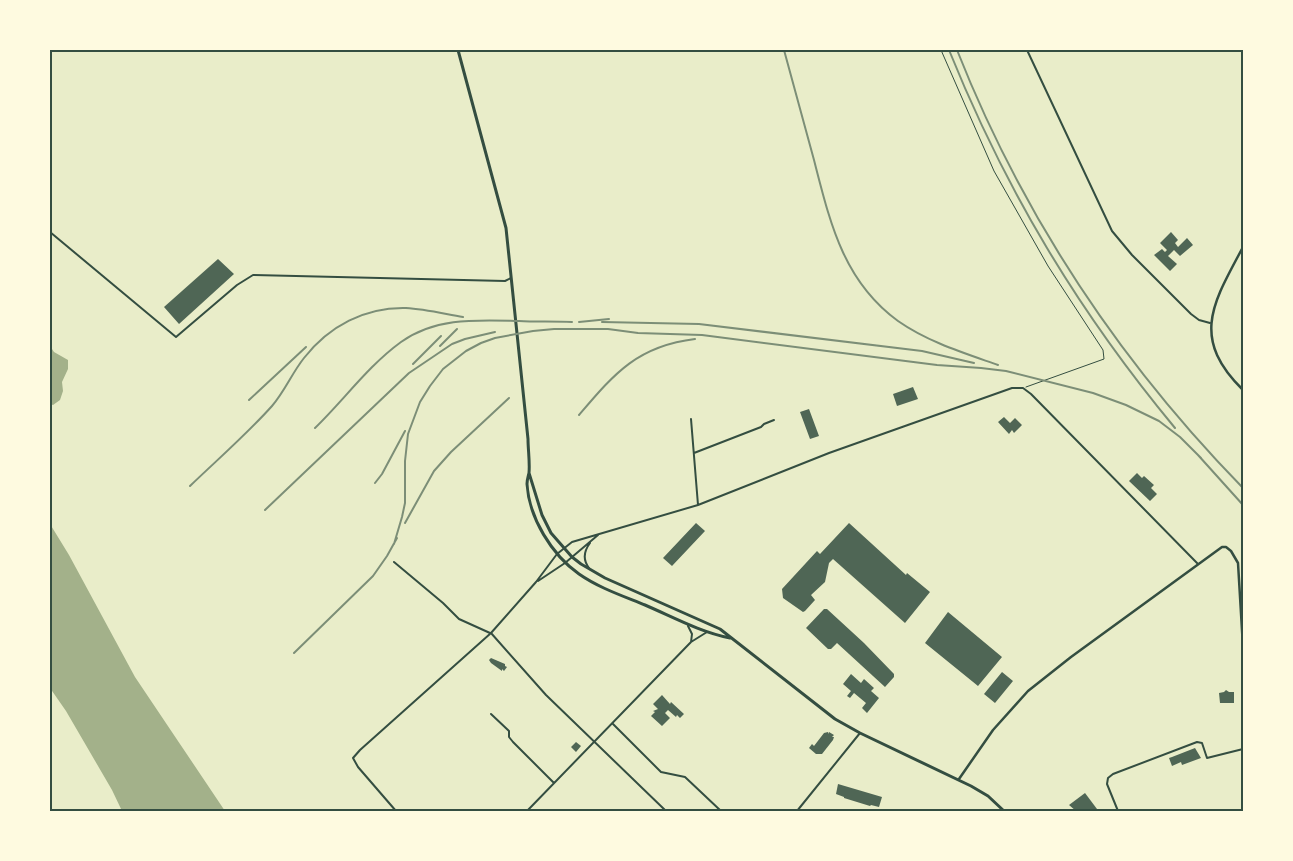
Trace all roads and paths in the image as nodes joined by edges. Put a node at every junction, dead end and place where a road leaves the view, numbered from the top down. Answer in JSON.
{"nodes":[{"id":1,"x":458,"y":50,"type":"edge"},
{"id":2,"x":941,"y":50,"type":"edge"},
{"id":3,"x":1027,"y":50,"type":"edge"},
{"id":4,"x":50,"y":232,"type":"edge"},
{"id":5,"x":1243,"y":247,"type":"edge"},
{"id":6,"x":512,"y":278,"type":"junction"},
{"id":7,"x":1210,"y":323,"type":"junction"},
{"id":8,"x":1023,"y":388,"type":"junction"},
{"id":9,"x":1243,"y":390,"type":"edge"},
{"id":10,"x":691,"y":419,"type":"dead end"},
{"id":11,"x":774,"y":420,"type":"dead end"},
{"id":12,"x":694,"y":453,"type":"junction"},
{"id":13,"x":529,"y":472,"type":"junction"},
{"id":14,"x":698,"y":505,"type":"junction"},
{"id":15,"x":598,"y":535,"type":"junction"},
{"id":16,"x":592,"y":540,"type":"junction"},
{"id":17,"x":563,"y":548,"type":"junction"},
{"id":18,"x":557,"y":554,"type":"junction"},
{"id":19,"x":572,"y":557,"type":"junction"},
{"id":20,"x":394,"y":562,"type":"dead end"},
{"id":21,"x":566,"y":563,"type":"junction"},
{"id":22,"x":1198,"y":564,"type":"junction"},
{"id":23,"x":592,"y":572,"type":"junction"},
{"id":24,"x":536,"y":582,"type":"junction"},
{"id":25,"x":1242,"y":604,"type":"edge"},
{"id":26,"x":1242,"y":617,"type":"edge"},
{"id":27,"x":687,"y":623,"type":"junction"},
{"id":28,"x":707,"y":632,"type":"junction"},
{"id":29,"x":1243,"y":632,"type":"edge"},
{"id":30,"x":491,"y":633,"type":"junction"},
{"id":31,"x":730,"y":638,"type":"junction"},
{"id":32,"x":691,"y":642,"type":"junction"},
{"id":33,"x":1243,"y":648,"type":"edge"},
{"id":34,"x":491,"y":714,"type":"dead end"},
{"id":35,"x":613,"y":724,"type":"junction"},
{"id":36,"x":860,"y":733,"type":"junction"},
{"id":37,"x":594,"y":743,"type":"junction"},
{"id":38,"x":1243,"y":748,"type":"edge"},
{"id":39,"x":958,"y":779,"type":"junction"},
{"id":40,"x":554,"y":783,"type":"junction"},
{"id":41,"x":396,"y":811,"type":"edge"},
{"id":42,"x":527,"y":811,"type":"edge"},
{"id":43,"x":666,"y":811,"type":"edge"},
{"id":44,"x":720,"y":811,"type":"edge"},
{"id":45,"x":797,"y":811,"type":"edge"},
{"id":46,"x":1004,"y":811,"type":"edge"},
{"id":47,"x":1118,"y":811,"type":"edge"}],
"edges":[{"from":1,"to":6,"type":"main road"},
{"from":2,"to":8,"type":"path"},
{"from":3,"to":7,"type":"street"},
{"from":4,"to":6,"type":"street"},
{"from":5,"to":7,"type":"street"},
{"from":6,"to":13,"type":"main road"},
{"from":7,"to":9,"type":"street"},
{"from":8,"to":14,"type":"street"},
{"from":8,"to":22,"type":"street"},
{"from":10,"to":12,"type":"street"},
{"from":11,"to":12,"type":"street"},
{"from":12,"to":14,"type":"street"},
{"from":13,"to":17,"type":"main road"},
{"from":13,"to":18,"type":"main road"},
{"from":14,"to":15,"type":"street"},
{"from":15,"to":16,"type":"street"},
{"from":15,"to":17,"type":"street"},
{"from":16,"to":19,"type":"street"},
{"from":16,"to":23,"type":"street"},
{"from":17,"to":18,"type":"street"},
{"from":17,"to":19,"type":"main road"},
{"from":18,"to":21,"type":"main road"},
{"from":18,"to":24,"type":"street"},
{"from":19,"to":21,"type":"street"},
{"from":19,"to":23,"type":"main road"},
{"from":20,"to":30,"type":"street"},
{"from":21,"to":24,"type":"street"},
{"from":21,"to":27,"type":"main road"},
{"from":22,"to":25,"type":"street"},
{"from":22,"to":39,"type":"street"},
{"from":23,"to":31,"type":"main road"},
{"from":24,"to":30,"type":"street"},
{"from":25,"to":26,"type":"street"},
{"from":26,"to":29,"type":"street"},
{"from":27,"to":28,"type":"main road"},
{"from":27,"to":32,"type":"street"},
{"from":28,"to":31,"type":"main road"},
{"from":28,"to":32,"type":"street"},
{"from":29,"to":33,"type":"street"},
{"from":30,"to":37,"type":"street"},
{"from":30,"to":41,"type":"street"},
{"from":31,"to":36,"type":"main road"},
{"from":32,"to":35,"type":"street"},
{"from":34,"to":40,"type":"street"},
{"from":35,"to":37,"type":"street"},
{"from":35,"to":44,"type":"street"},
{"from":36,"to":39,"type":"main road"},
{"from":36,"to":45,"type":"street"},
{"from":37,"to":40,"type":"street"},
{"from":37,"to":43,"type":"street"},
{"from":38,"to":47,"type":"street"},
{"from":39,"to":46,"type":"main road"},
{"from":40,"to":42,"type":"street"}]}
